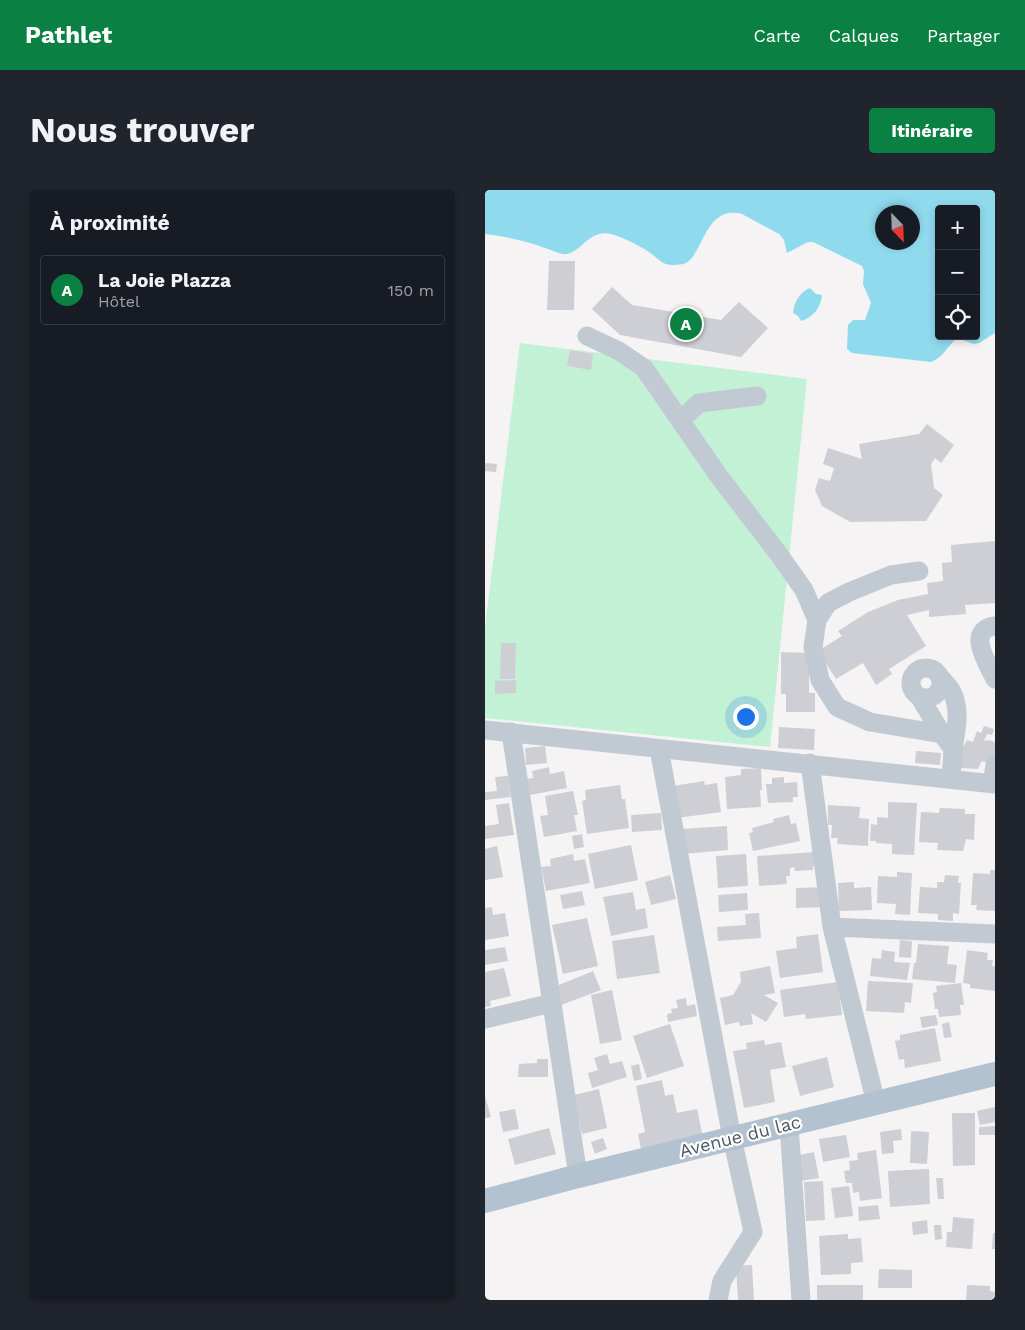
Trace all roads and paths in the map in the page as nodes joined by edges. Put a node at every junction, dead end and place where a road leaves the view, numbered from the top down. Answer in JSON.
{"nodes":[{"id":1,"x":587,"y":336,"type":"dead end"},
{"id":2,"x":757,"y":396,"type":"dead end"},
{"id":3,"x":681,"y":420,"type":"junction"},
{"id":4,"x":919,"y":571,"type":"dead end"},
{"id":5,"x":817,"y":620,"type":"junction"},
{"id":6,"x":995,"y":626,"type":"edge"},
{"id":7,"x":989,"y":654,"type":"edge"},
{"id":8,"x":995,"y":679,"type":"edge"},
{"id":9,"x":485,"y":730,"type":"edge"},
{"id":10,"x":511,"y":732,"type":"junction"},
{"id":11,"x":942,"y":734,"type":"junction"},
{"id":12,"x":659,"y":749,"type":"junction"},
{"id":13,"x":953,"y":749,"type":"junction"},
{"id":14,"x":810,"y":763,"type":"junction"},
{"id":15,"x":994,"y":778,"type":"edge"},
{"id":16,"x":951,"y":779,"type":"junction"},
{"id":17,"x":832,"y":927,"type":"junction"},
{"id":18,"x":995,"y":934,"type":"edge"},
{"id":19,"x":552,"y":1003,"type":"junction"},
{"id":20,"x":485,"y":1019,"type":"edge"},
{"id":21,"x":995,"y":1074,"type":"edge"},
{"id":22,"x":876,"y":1103,"type":"junction"},
{"id":23,"x":789,"y":1124,"type":"junction"},
{"id":24,"x":732,"y":1138,"type":"junction"},
{"id":25,"x":578,"y":1176,"type":"junction"},
{"id":26,"x":485,"y":1201,"type":"edge"},
{"id":27,"x":719,"y":1300,"type":"edge"},
{"id":28,"x":801,"y":1300,"type":"edge"}],
"edges":[{"from":1,"to":3,"type":"street"},
{"from":2,"to":3,"type":"street"},
{"from":3,"to":5,"type":"street"},
{"from":4,"to":5,"type":"street"},
{"from":5,"to":11,"type":"street"},
{"from":6,"to":7,"type":"street"},
{"from":7,"to":8,"type":"street"},
{"from":9,"to":10,"type":"street"},
{"from":10,"to":12,"type":"street"},
{"from":10,"to":19,"type":"street"},
{"from":11,"to":13,"type":"street"},
{"from":11,"to":13,"type":"street"},
{"from":12,"to":14,"type":"street"},
{"from":12,"to":24,"type":"street"},
{"from":13,"to":16,"type":"street"},
{"from":14,"to":16,"type":"street"},
{"from":14,"to":17,"type":"street"},
{"from":15,"to":16,"type":"street"},
{"from":17,"to":18,"type":"street"},
{"from":17,"to":22,"type":"street"},
{"from":19,"to":20,"type":"street"},
{"from":19,"to":25,"type":"street"},
{"from":21,"to":22,"type":"main road","name":"Avenue du lac"},
{"from":22,"to":23,"type":"main road","name":"Avenue du lac"},
{"from":23,"to":24,"type":"main road","name":"Avenue du lac"},
{"from":23,"to":28,"type":"street"},
{"from":24,"to":25,"type":"main road","name":"Avenue du lac"},
{"from":24,"to":27,"type":"street"},
{"from":25,"to":26,"type":"main road","name":"Avenue du lac"}]}
